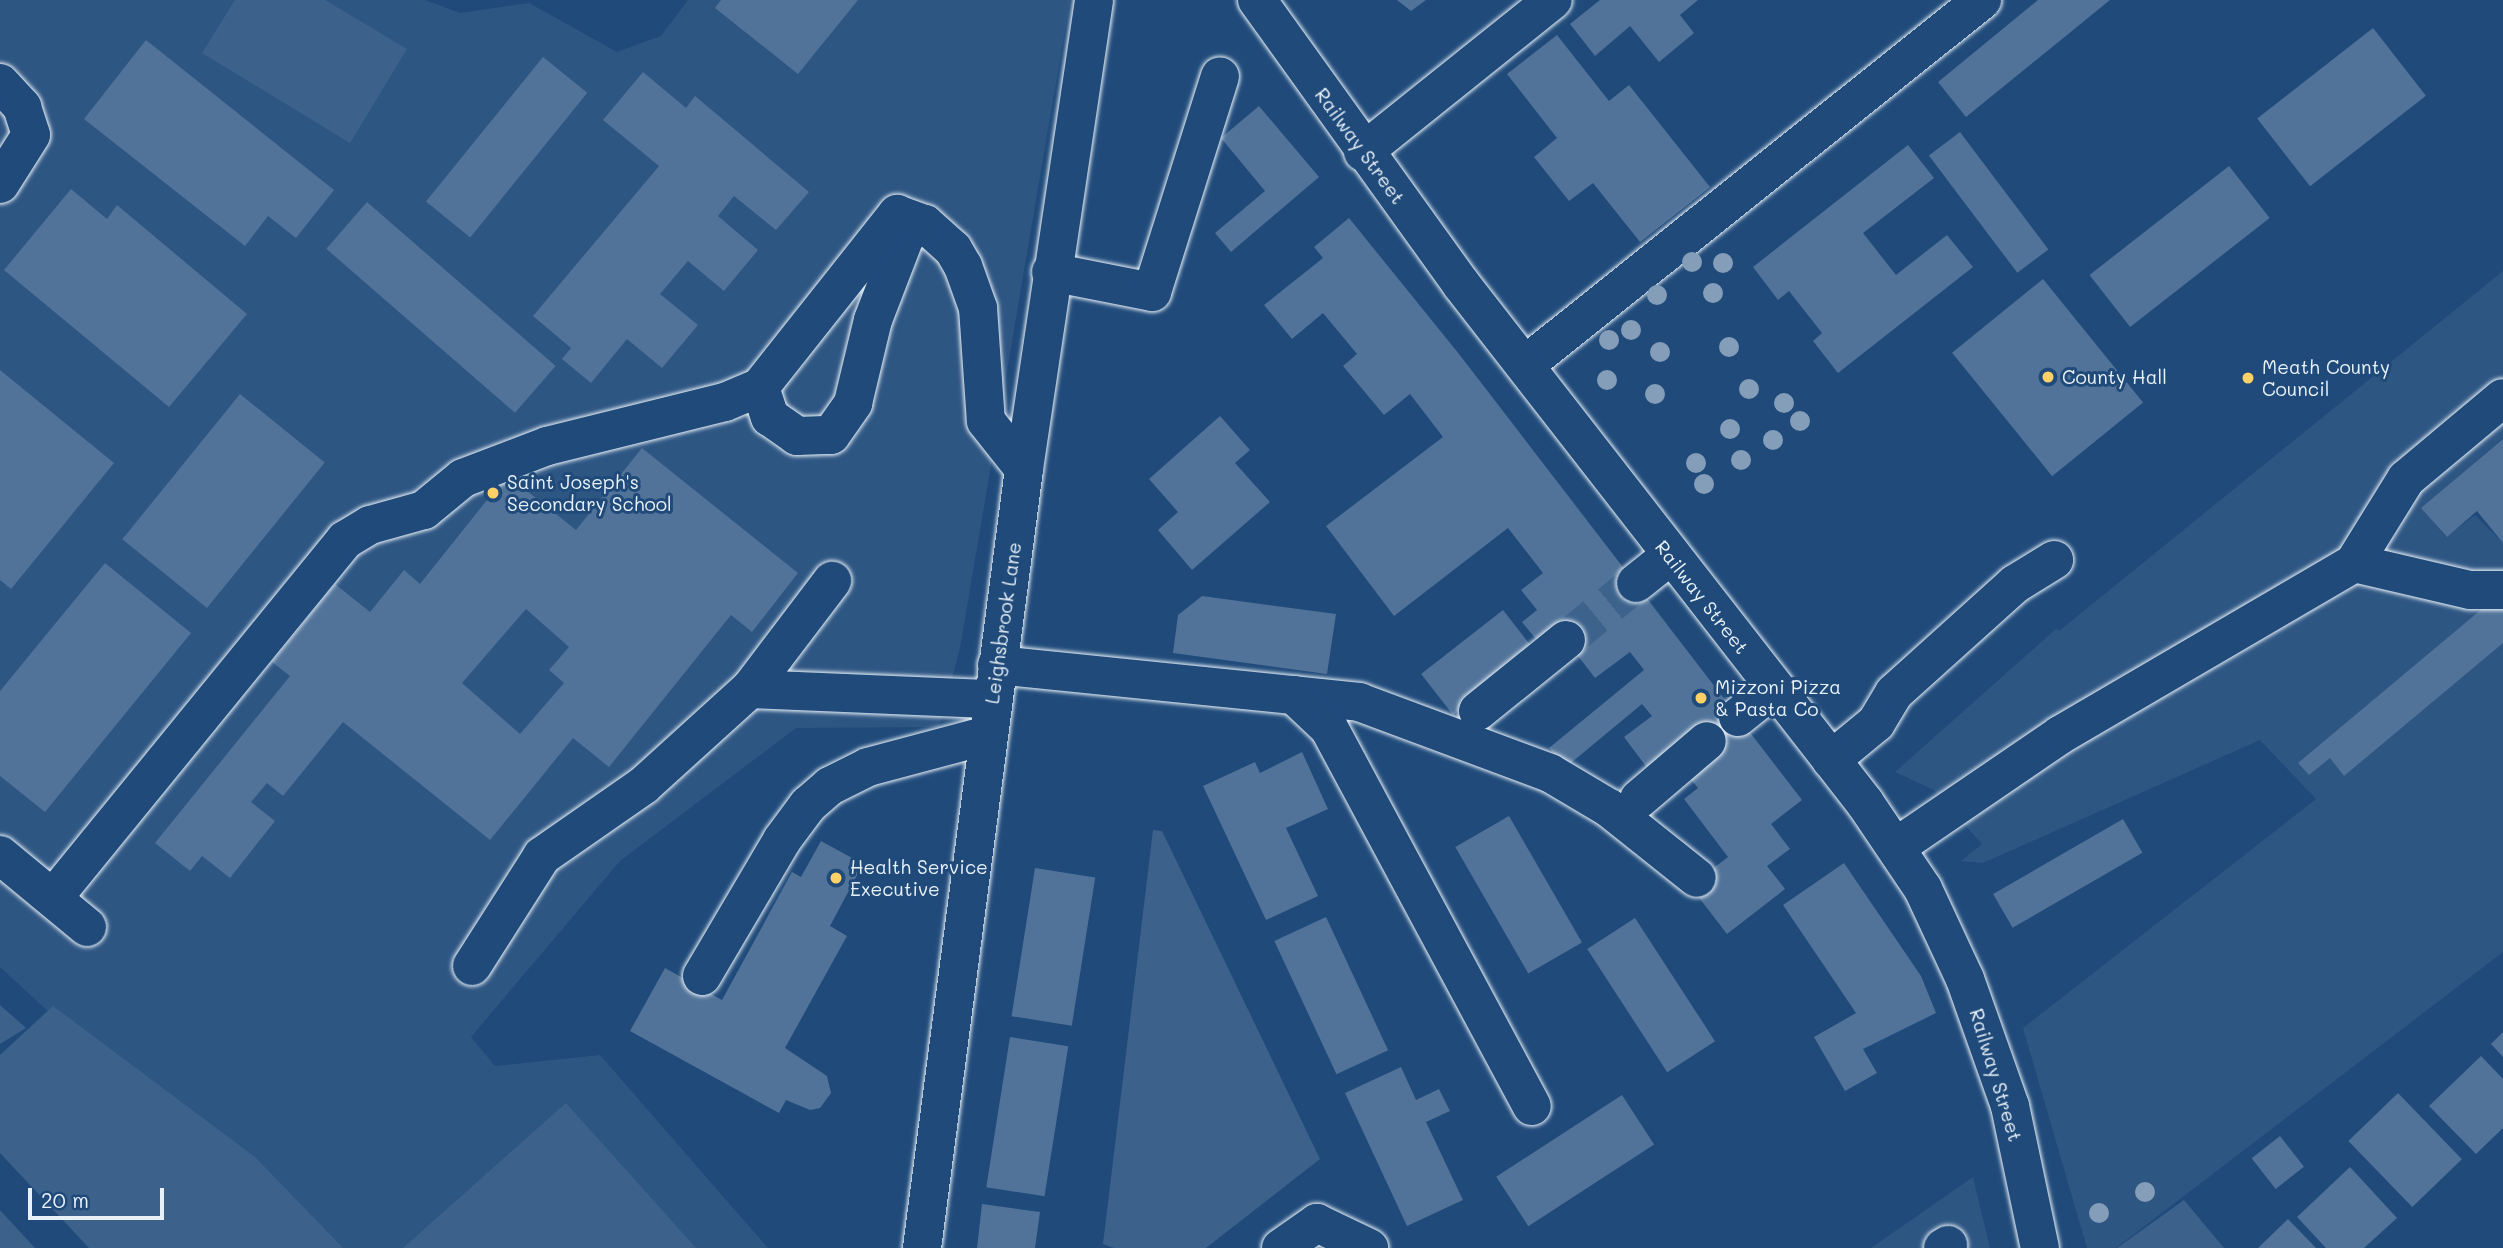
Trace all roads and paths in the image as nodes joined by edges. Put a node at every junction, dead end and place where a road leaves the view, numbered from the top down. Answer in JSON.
{"nodes":[{"id":1,"x":1094,"y":0,"type":"edge"},
{"id":2,"x":1257,"y":0,"type":"edge"},
{"id":3,"x":1553,"y":0,"type":"edge"},
{"id":4,"x":1982,"y":0,"type":"edge"},
{"id":5,"x":1220,"y":76,"type":"dead end"},
{"id":6,"x":0,"y":83,"type":"edge"},
{"id":7,"x":1363,"y":152,"type":"junction"},
{"id":8,"x":0,"y":184,"type":"edge"},
{"id":9,"x":925,"y":224,"type":"junction"},
{"id":10,"x":1051,"y":272,"type":"junction"},
{"id":11,"x":1525,"y":365,"type":"junction"},
{"id":12,"x":760,"y":387,"type":"junction"},
{"id":13,"x":2503,"y":398,"type":"edge"},
{"id":14,"x":1024,"y":469,"type":"junction"},
{"id":15,"x":1670,"y":556,"type":"junction"},
{"id":16,"x":2354,"y":563,"type":"junction"},
{"id":17,"x":832,"y":581,"type":"dead end"},
{"id":18,"x":1636,"y":583,"type":"tunnel mouth"},
{"id":19,"x":2503,"y":590,"type":"edge"},
{"id":20,"x":1566,"y":640,"type":"tunnel mouth"},
{"id":21,"x":1774,"y":688,"type":"junction"},
{"id":22,"x":750,"y":690,"type":"junction"},
{"id":23,"x":1294,"y":695,"type":"junction"},
{"id":24,"x":993,"y":700,"type":"junction"},
{"id":25,"x":1478,"y":711,"type":"dead end"},
{"id":26,"x":1738,"y":717,"type":"dead end"},
{"id":27,"x":1876,"y":723,"type":"junction"},
{"id":28,"x":1707,"y":741,"type":"dead end"},
{"id":29,"x":1831,"y":760,"type":"junction"},
{"id":30,"x":1639,"y":799,"type":"dead end"},
{"id":31,"x":1895,"y":846,"type":"junction"},
{"id":32,"x":0,"y":855,"type":"edge"},
{"id":33,"x":1697,"y":878,"type":"dead end"},
{"id":34,"x":53,"y":898,"type":"junction"},
{"id":35,"x":87,"y":927,"type":"dead end"},
{"id":36,"x":472,"y":966,"type":"dead end"},
{"id":37,"x":702,"y":976,"type":"dead end"},
{"id":38,"x":1532,"y":1106,"type":"dead end"},
{"id":39,"x":922,"y":1248,"type":"edge"},
{"id":40,"x":1281,"y":1248,"type":"edge"},
{"id":41,"x":1369,"y":1248,"type":"edge"},
{"id":42,"x":2040,"y":1248,"type":"edge"}],
"edges":[{"from":1,"to":10,"type":"street","name":"Leighsbrook Lane"},
{"from":2,"to":7,"type":"street","name":"Railway Street"},
{"from":3,"to":7,"type":"street"},
{"from":4,"to":11,"type":"street"},
{"from":5,"to":10,"type":"street"},
{"from":6,"to":8,"type":"street"},
{"from":7,"to":11,"type":"street","name":"Railway Street"},
{"from":9,"to":12,"type":"street"},
{"from":9,"to":12,"type":"street"},
{"from":9,"to":14,"type":"street"},
{"from":10,"to":14,"type":"street","name":"Leighsbrook Lane"},
{"from":11,"to":15,"type":"street","name":"Railway Street"},
{"from":12,"to":34,"type":"street"},
{"from":13,"to":16,"type":"street"},
{"from":14,"to":24,"type":"street","name":"Leighsbrook Lane"},
{"from":15,"to":18,"type":"street"},
{"from":15,"to":21,"type":"street","name":"Railway Street"},
{"from":16,"to":19,"type":"street"},
{"from":16,"to":31,"type":"street"},
{"from":17,"to":22,"type":"street"},
{"from":20,"to":25,"type":"street"},
{"from":21,"to":26,"type":"street"},
{"from":21,"to":29,"type":"street","name":"Railway Street"},
{"from":22,"to":24,"type":"street"},
{"from":22,"to":36,"type":"street"},
{"from":23,"to":24,"type":"street"},
{"from":23,"to":33,"type":"street"},
{"from":23,"to":38,"type":"street"},
{"from":24,"to":37,"type":"street"},
{"from":24,"to":39,"type":"street","name":"Leighsbrook Lane"},
{"from":27,"to":27,"type":"street"},
{"from":27,"to":29,"type":"street"},
{"from":28,"to":30,"type":"street"},
{"from":29,"to":31,"type":"street","name":"Railway Street"},
{"from":31,"to":42,"type":"street","name":"Railway Street"},
{"from":32,"to":34,"type":"street"},
{"from":34,"to":35,"type":"street"},
{"from":40,"to":41,"type":"street"}]}
